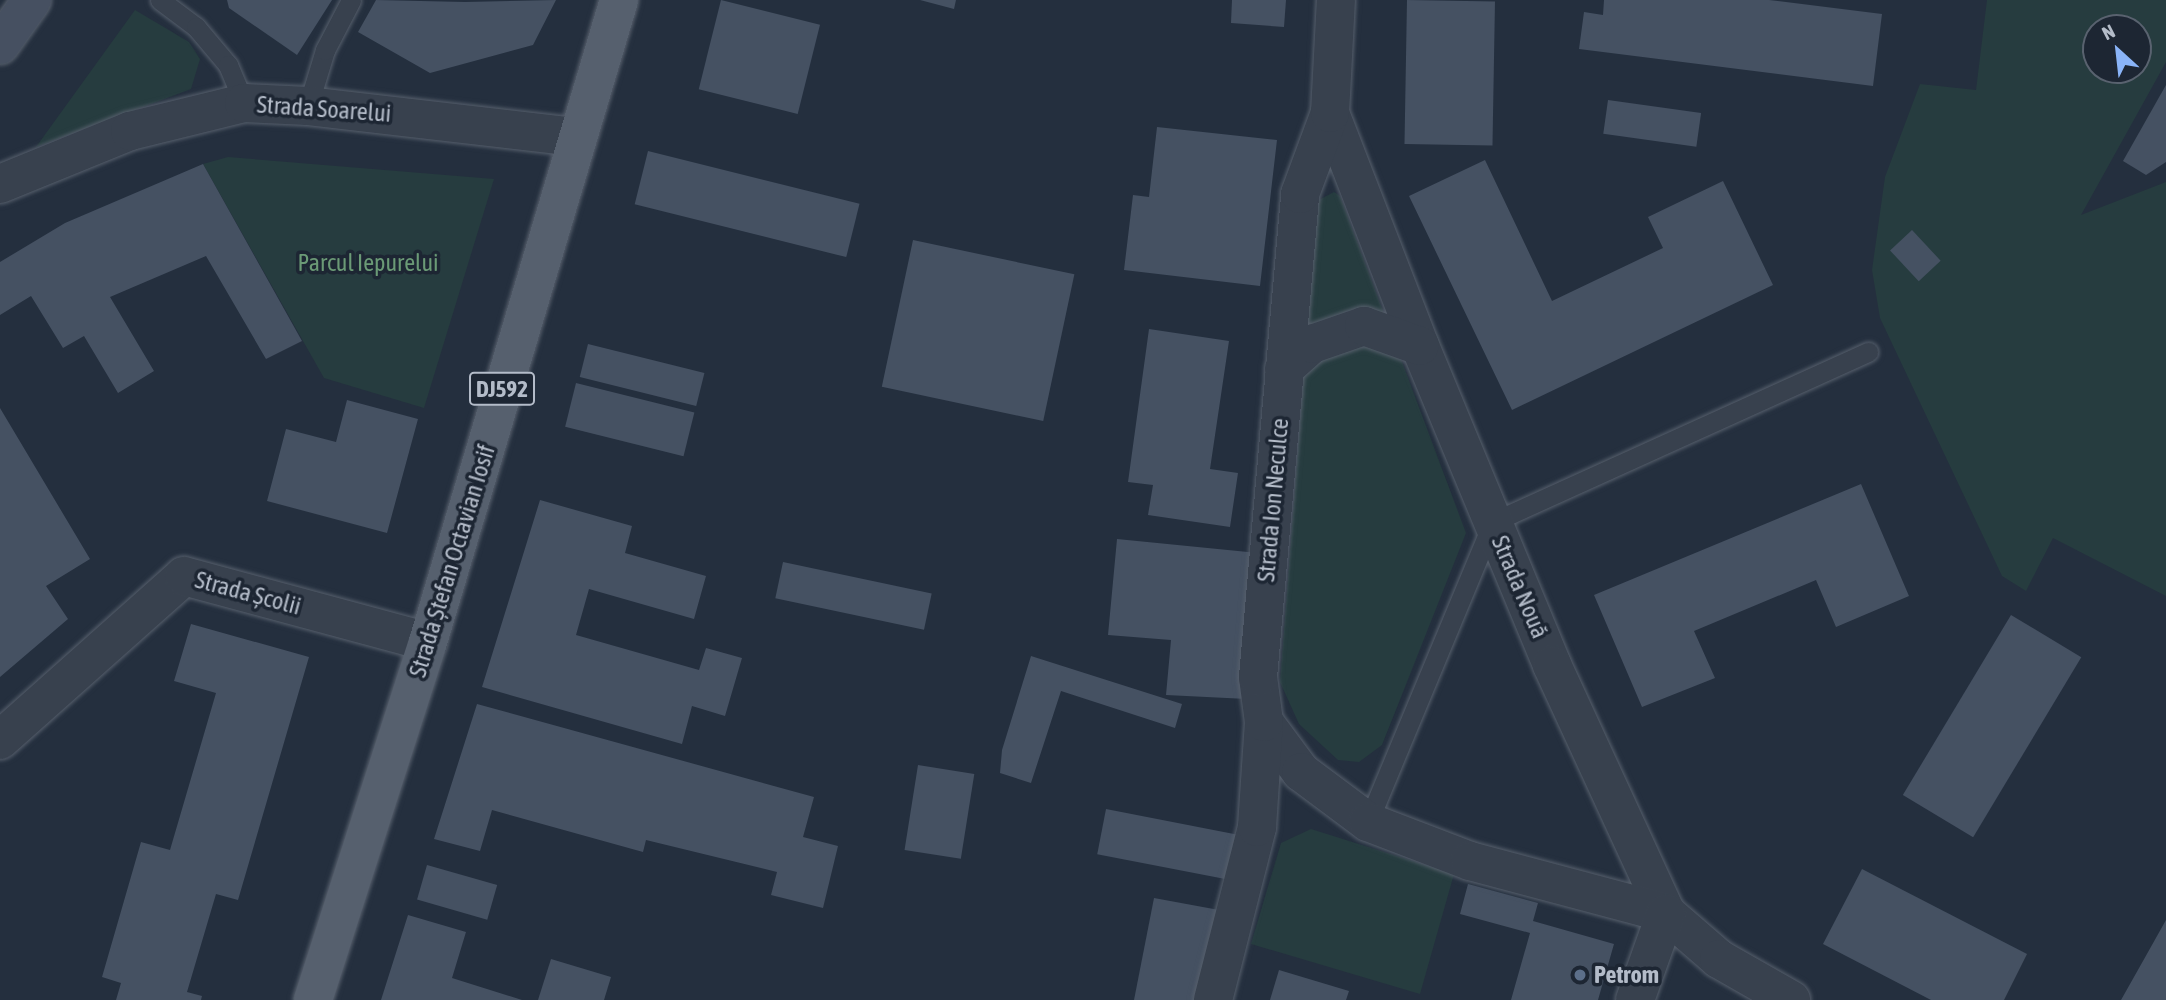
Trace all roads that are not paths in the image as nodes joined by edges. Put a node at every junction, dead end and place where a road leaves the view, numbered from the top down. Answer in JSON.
{"nodes":[{"id":1,"x":32,"y":0,"type":"edge"},
{"id":2,"x":160,"y":0,"type":"edge"},
{"id":3,"x":351,"y":0,"type":"edge"},
{"id":4,"x":620,"y":0,"type":"edge"},
{"id":5,"x":1336,"y":0,"type":"edge"},
{"id":6,"x":0,"y":46,"type":"edge"},
{"id":7,"x":244,"y":103,"type":"junction"},
{"id":8,"x":308,"y":106,"type":"junction"},
{"id":9,"x":1330,"y":113,"type":"junction"},
{"id":10,"x":577,"y":137,"type":"junction"},
{"id":11,"x":0,"y":184,"type":"edge"},
{"id":12,"x":1420,"y":346,"type":"junction"},
{"id":13,"x":1868,"y":352,"type":"dead end"},
{"id":14,"x":1284,"y":369,"type":"junction"},
{"id":15,"x":1493,"y":522,"type":"junction"},
{"id":16,"x":428,"y":642,"type":"junction"},
{"id":17,"x":1264,"y":722,"type":"junction"},
{"id":18,"x":0,"y":740,"type":"edge"},
{"id":19,"x":1353,"y":813,"type":"junction"},
{"id":20,"x":1257,"y":827,"type":"junction"},
{"id":21,"x":1666,"y":913,"type":"junction"},
{"id":22,"x":313,"y":1000,"type":"edge"},
{"id":23,"x":1213,"y":1000,"type":"edge"},
{"id":24,"x":1635,"y":1000,"type":"edge"},
{"id":25,"x":1791,"y":1000,"type":"edge"}],
"edges":[{"from":1,"to":6,"type":"main road"},
{"from":2,"to":7,"type":"lane"},
{"from":3,"to":8,"type":"lane"},
{"from":4,"to":10,"type":"main road","name":"Strada Ștefan Octavian Iosif","number":"DJ592"},
{"from":5,"to":9,"type":"street","name":"Strada Ion Neculce"},
{"from":7,"to":8,"type":"street","name":"Strada Soarelui"},
{"from":7,"to":11,"type":"street","name":"Strada Soarelui"},
{"from":8,"to":10,"type":"street","name":"Strada Soarelui"},
{"from":9,"to":12,"type":"street","name":"Strada Nouă"},
{"from":9,"to":14,"type":"street","name":"Strada Ion Neculce"},
{"from":10,"to":16,"type":"main road","name":"Strada Ștefan Octavian Iosif","number":"DJ592"},
{"from":12,"to":14,"type":"street"},
{"from":12,"to":15,"type":"street","name":"Strada Nouă"},
{"from":13,"to":15,"type":"lane"},
{"from":14,"to":17,"type":"street","name":"Strada Ion Neculce"},
{"from":15,"to":19,"type":"lane"},
{"from":15,"to":21,"type":"street","name":"Strada Nouă"},
{"from":16,"to":18,"type":"street","name":"Strada Școlii"},
{"from":16,"to":22,"type":"main road","name":"Strada Ștefan Octavian Iosif","number":"DJ592"},
{"from":17,"to":19,"type":"street"},
{"from":17,"to":20,"type":"street","name":"Strada Ion Neculce"},
{"from":19,"to":20,"type":"street"},
{"from":19,"to":21,"type":"street"},
{"from":20,"to":23,"type":"street","name":"Strada Ion Neculce"},
{"from":21,"to":24,"type":"street"},
{"from":21,"to":25,"type":"street","name":"Strada Nouă"}]}
